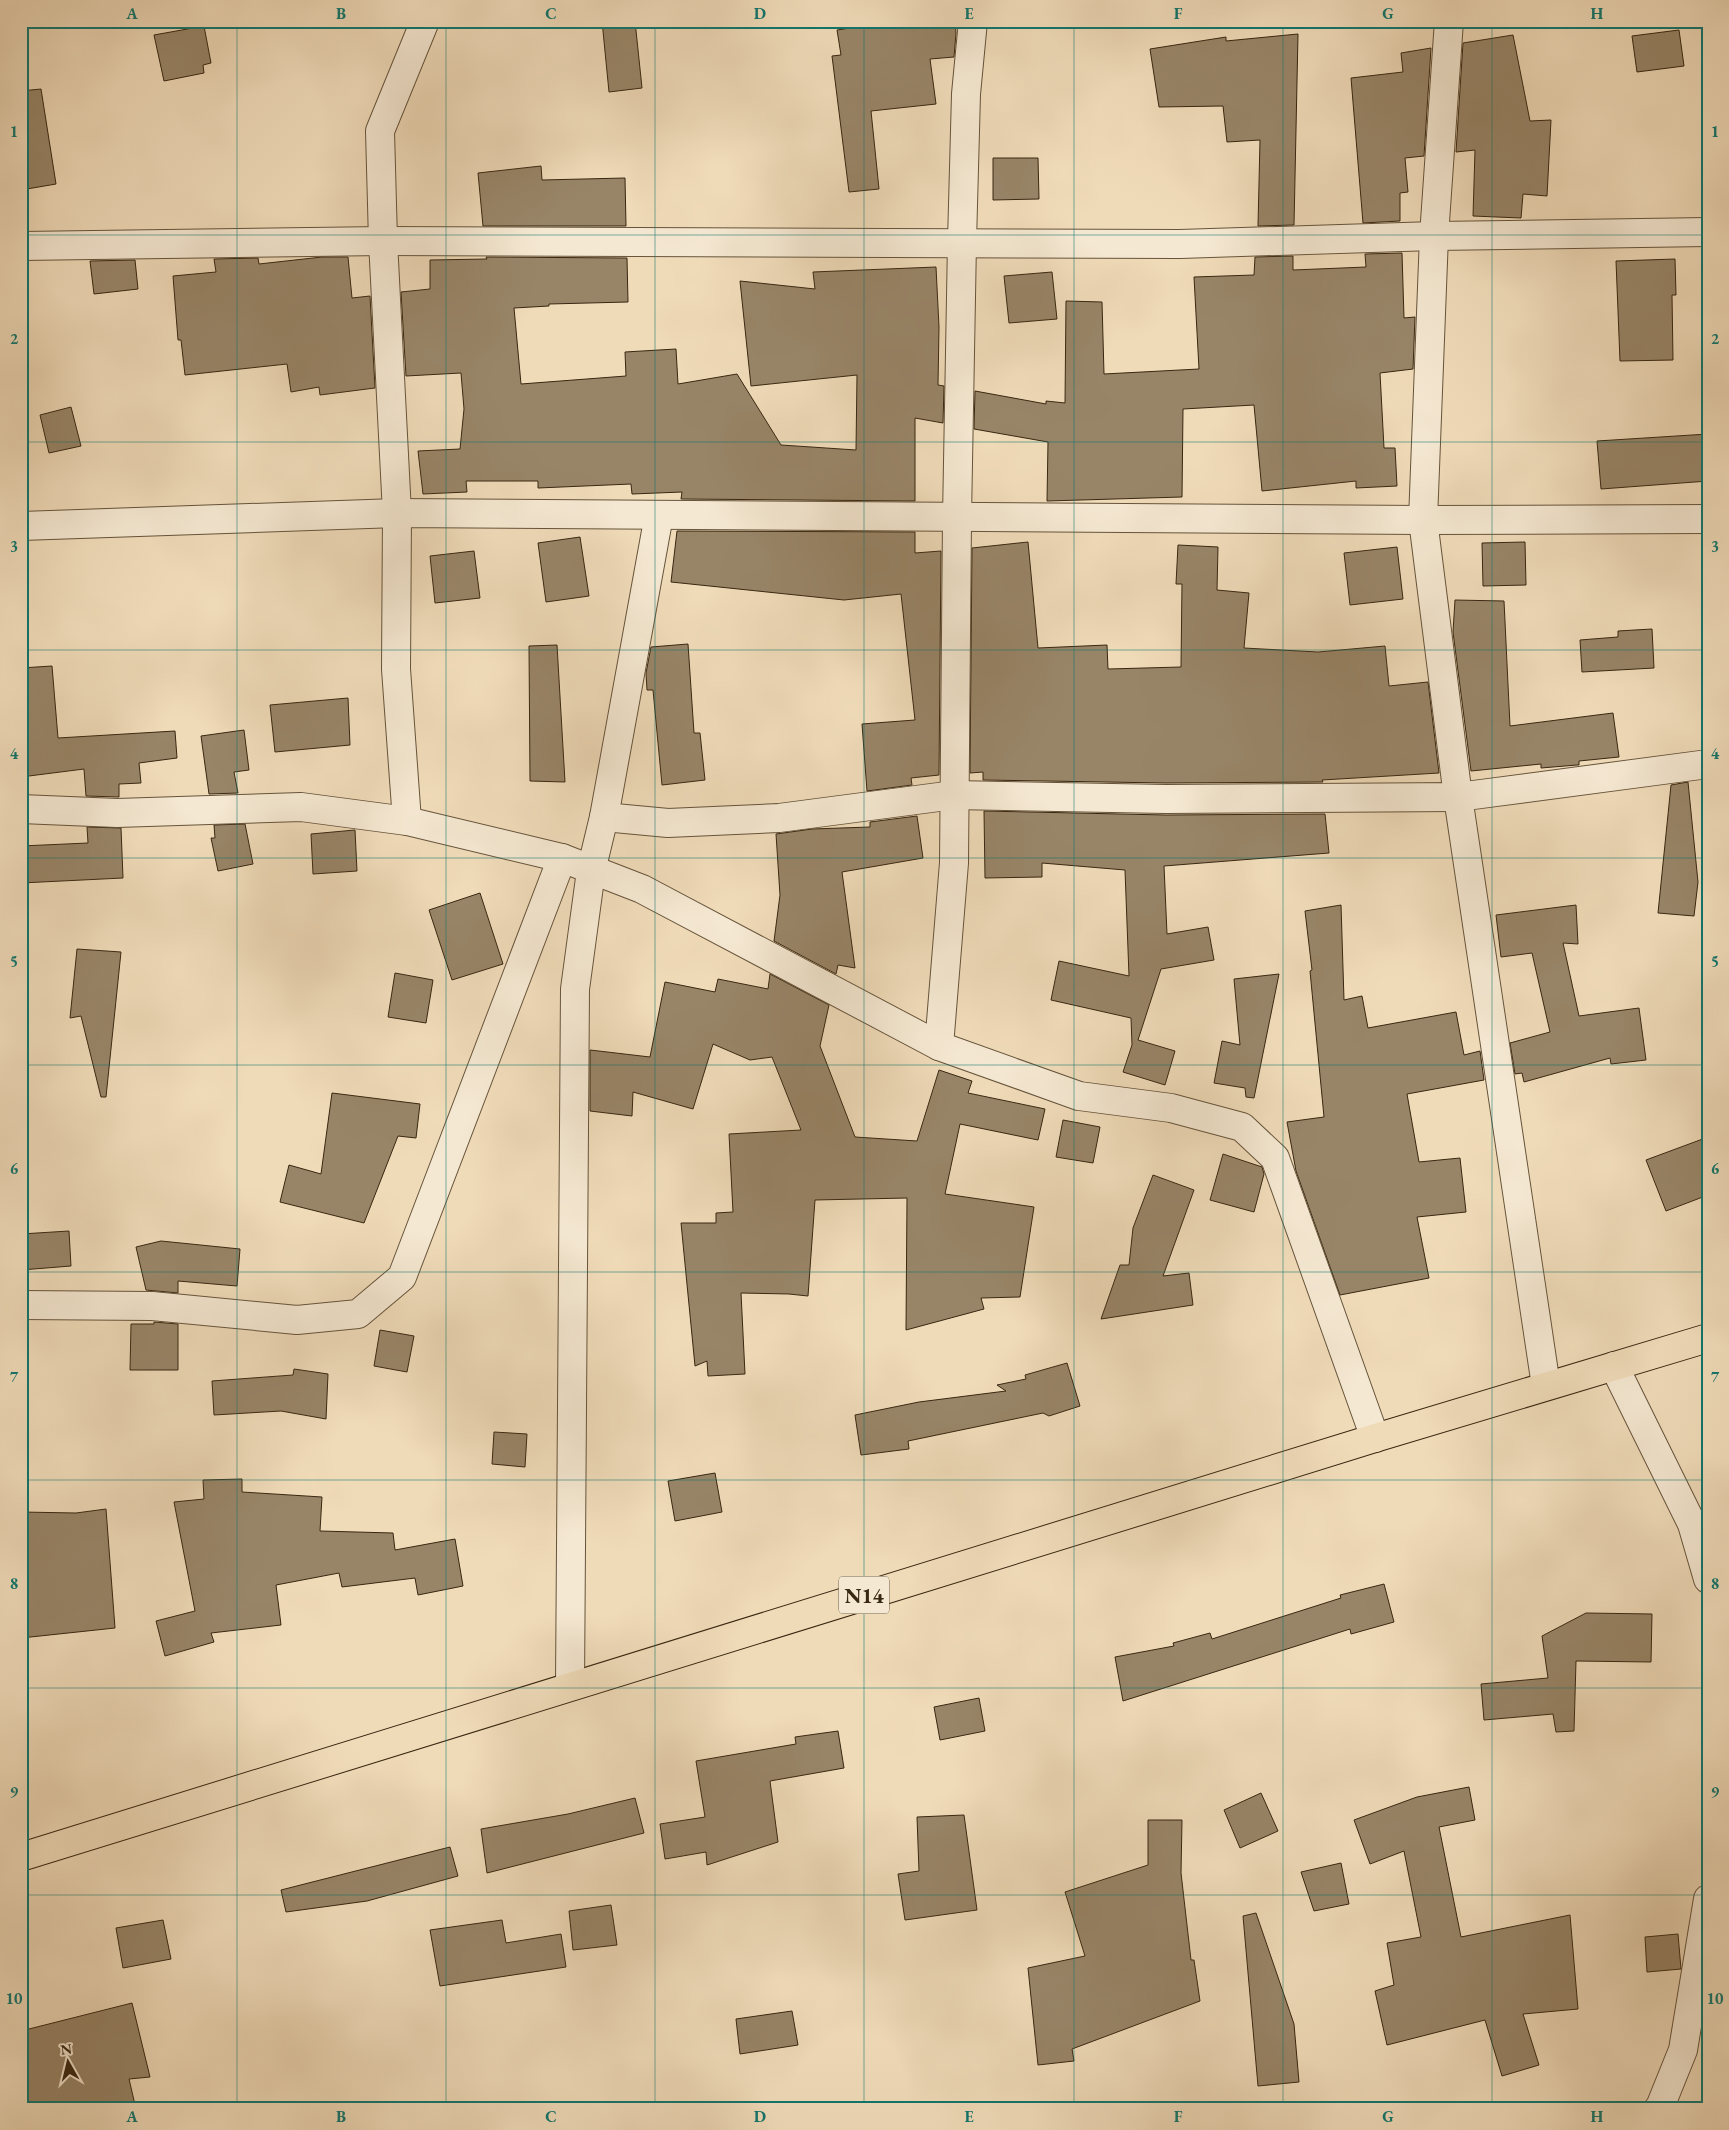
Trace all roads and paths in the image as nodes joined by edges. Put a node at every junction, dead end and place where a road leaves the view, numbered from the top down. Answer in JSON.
{"nodes":[{"id":1,"x":425,"y":21,"type":"edge"},
{"id":2,"x":973,"y":21,"type":"edge"},
{"id":3,"x":1448,"y":21,"type":"edge"},
{"id":4,"x":1708,"y":232,"type":"edge"},
{"id":5,"x":1434,"y":236,"type":"junction"},
{"id":6,"x":383,"y":241,"type":"junction"},
{"id":7,"x":962,"y":242,"type":"junction"},
{"id":8,"x":21,"y":246,"type":"edge"},
{"id":9,"x":397,"y":513,"type":"junction"},
{"id":10,"x":659,"y":515,"type":"junction"},
{"id":11,"x":957,"y":518,"type":"junction"},
{"id":12,"x":1708,"y":519,"type":"edge"},
{"id":13,"x":1423,"y":520,"type":"junction"},
{"id":14,"x":21,"y":526,"type":"edge"},
{"id":15,"x":1708,"y":764,"type":"edge"},
{"id":16,"x":954,"y":795,"type":"junction"},
{"id":17,"x":1458,"y":797,"type":"junction"},
{"id":18,"x":21,"y":809,"type":"edge"},
{"id":19,"x":604,"y":817,"type":"junction"},
{"id":20,"x":407,"y":821,"type":"junction"},
{"id":21,"x":562,"y":858,"type":"junction"},
{"id":22,"x":591,"y":871,"type":"junction"},
{"id":23,"x":939,"y":1046,"type":"junction"},
{"id":24,"x":21,"y":1305,"type":"edge"},
{"id":25,"x":1708,"y":1338,"type":"edge"},
{"id":26,"x":1614,"y":1366,"type":"junction"},
{"id":27,"x":1546,"y":1386,"type":"junction"},
{"id":28,"x":1375,"y":1438,"type":"junction"},
{"id":29,"x":1708,"y":1579,"type":"edge"},
{"id":30,"x":570,"y":1686,"type":"junction"},
{"id":31,"x":21,"y":1857,"type":"edge"},
{"id":32,"x":1708,"y":1899,"type":"edge"},
{"id":33,"x":1658,"y":2109,"type":"edge"}],
"edges":[{"from":1,"to":6,"type":"street"},
{"from":2,"to":7,"type":"street"},
{"from":3,"to":5,"type":"street"},
{"from":4,"to":5,"type":"street"},
{"from":5,"to":7,"type":"street"},
{"from":5,"to":13,"type":"street"},
{"from":6,"to":7,"type":"street"},
{"from":6,"to":8,"type":"street"},
{"from":6,"to":9,"type":"street"},
{"from":7,"to":11,"type":"street"},
{"from":9,"to":10,"type":"street"},
{"from":9,"to":14,"type":"street"},
{"from":9,"to":20,"type":"street"},
{"from":10,"to":11,"type":"street"},
{"from":10,"to":19,"type":"street"},
{"from":11,"to":13,"type":"street"},
{"from":11,"to":16,"type":"street"},
{"from":12,"to":13,"type":"street"},
{"from":13,"to":17,"type":"street"},
{"from":15,"to":17,"type":"street"},
{"from":16,"to":17,"type":"street"},
{"from":16,"to":19,"type":"street"},
{"from":16,"to":23,"type":"street"},
{"from":17,"to":27,"type":"street"},
{"from":18,"to":20,"type":"street"},
{"from":19,"to":22,"type":"street"},
{"from":20,"to":21,"type":"street"},
{"from":21,"to":22,"type":"street"},
{"from":21,"to":24,"type":"street"},
{"from":22,"to":23,"type":"street"},
{"from":22,"to":30,"type":"street"},
{"from":23,"to":28,"type":"street"},
{"from":25,"to":26,"type":"main road","number":"N14"},
{"from":26,"to":27,"type":"main road","number":"N14"},
{"from":26,"to":29,"type":"street"},
{"from":27,"to":28,"type":"main road","number":"N14"},
{"from":28,"to":30,"type":"main road","number":"N14"},
{"from":30,"to":31,"type":"main road","number":"N14"},
{"from":32,"to":33,"type":"street"}]}
